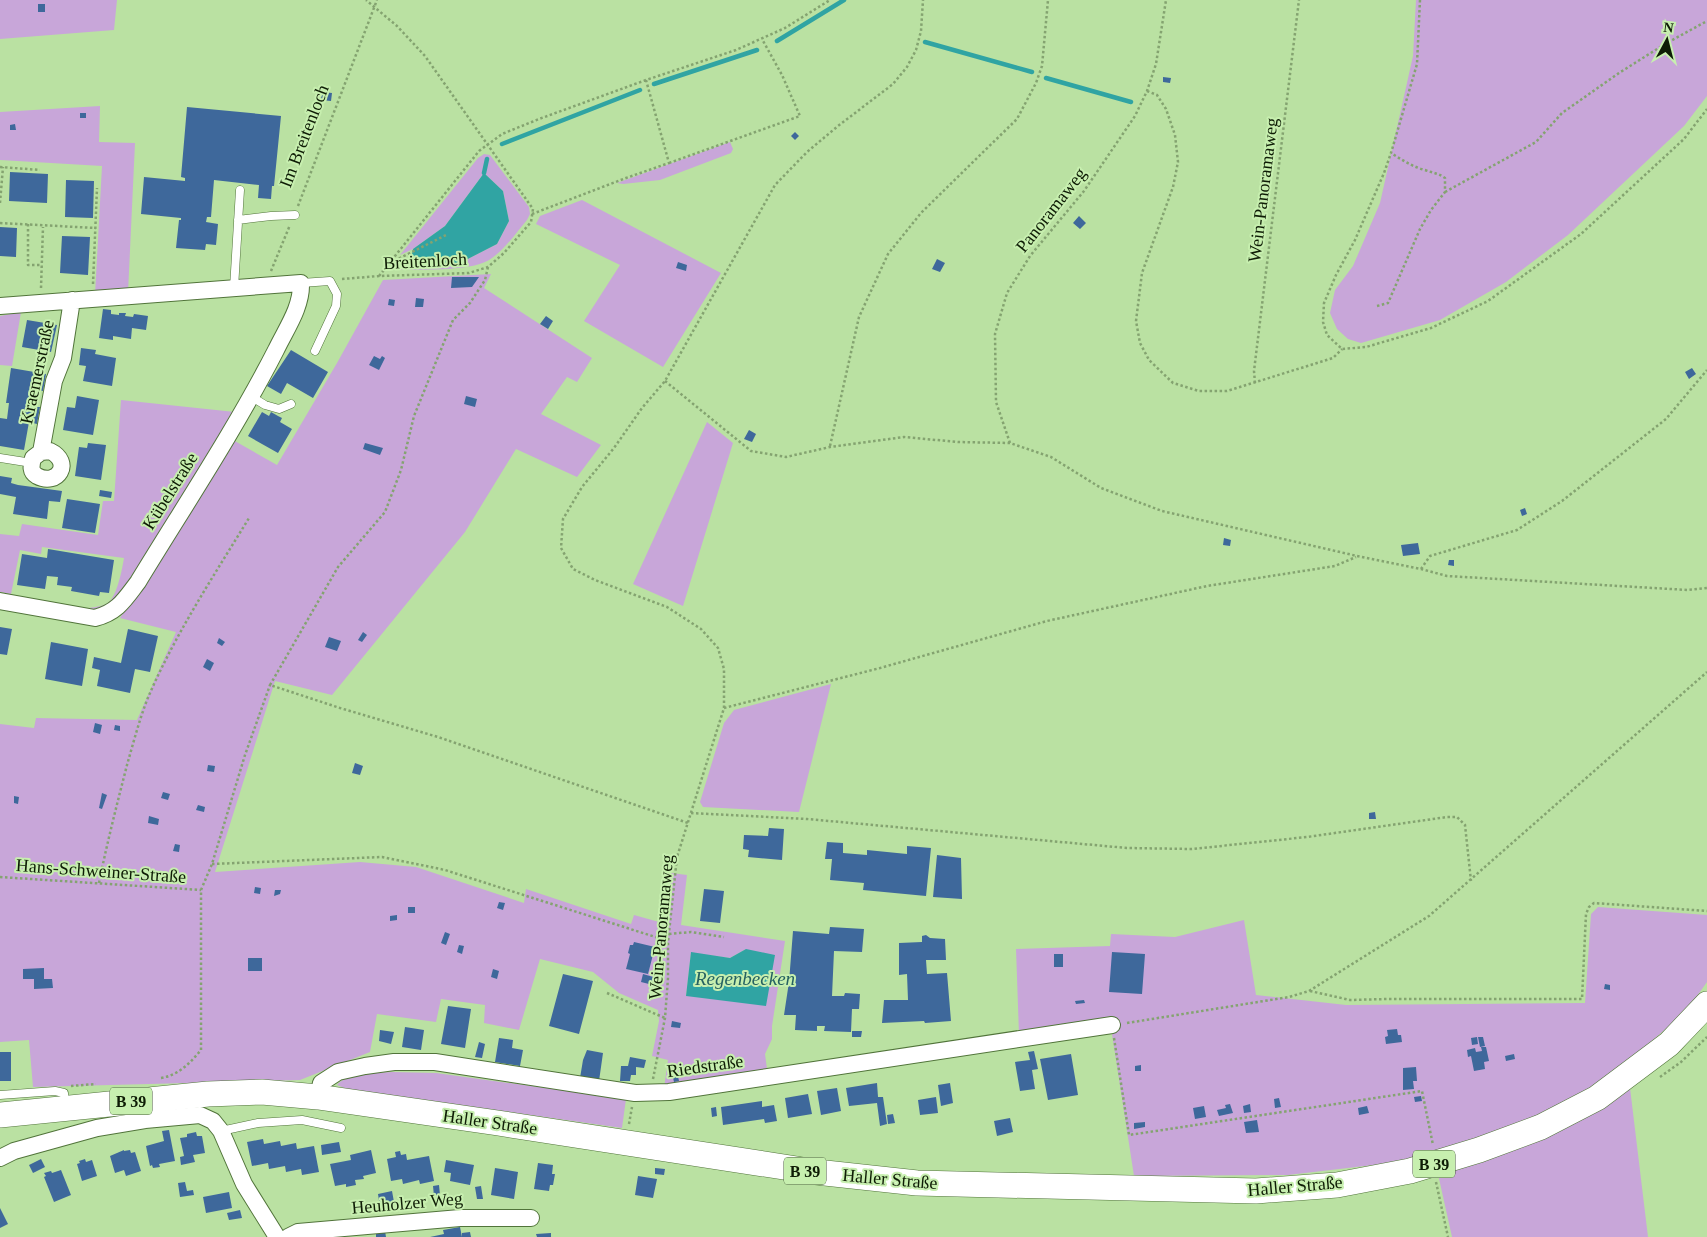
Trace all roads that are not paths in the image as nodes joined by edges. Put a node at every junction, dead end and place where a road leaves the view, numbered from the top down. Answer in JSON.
{"nodes":[{"id":1,"x":240,"y":190,"type":"dead end"},
{"id":2,"x":295,"y":215,"type":"road end"},
{"id":3,"x":238,"y":220,"type":"junction"},
{"id":4,"x":300,"y":283,"type":"junction"},
{"id":5,"x":234,"y":288,"type":"junction"},
{"id":6,"x":72,"y":300,"type":"junction"},
{"id":7,"x":0,"y":306,"type":"edge"},
{"id":8,"x":315,"y":351,"type":"dead end"},
{"id":9,"x":252,"y":397,"type":"junction"},
{"id":10,"x":291,"y":404,"type":"dead end"},
{"id":11,"x":0,"y":458,"type":"edge"},
{"id":12,"x":36,"y":458,"type":"joint"},
{"id":13,"x":0,"y":601,"type":"edge"},
{"id":14,"x":1707,"y":1004,"type":"edge"},
{"id":15,"x":1112,"y":1025,"type":"road end"},
{"id":16,"x":0,"y":1094,"type":"edge"},
{"id":17,"x":318,"y":1097,"type":"junction"},
{"id":18,"x":65,"y":1100,"type":"junction"},
{"id":19,"x":0,"y":1115,"type":"edge"},
{"id":20,"x":341,"y":1128,"type":"dead end"},
{"id":21,"x":221,"y":1131,"type":"junction"},
{"id":22,"x":0,"y":1158,"type":"edge"},
{"id":23,"x":531,"y":1218,"type":"dead end"},
{"id":24,"x":277,"y":1237,"type":"edge"},
{"id":25,"x":288,"y":1237,"type":"edge"}],
"edges":[{"from":1,"to":3,"type":"lane"},
{"from":2,"to":3,"type":"lane"},
{"from":3,"to":5,"type":"lane"},
{"from":4,"to":5,"type":"street"},
{"from":4,"to":8,"type":"lane"},
{"from":4,"to":9,"type":"street","name":"Kübelstraße"},
{"from":5,"to":6,"type":"street"},
{"from":6,"to":7,"type":"street"},
{"from":6,"to":12,"type":"street","name":"Kraemerstraße"},
{"from":9,"to":10,"type":"lane"},
{"from":9,"to":13,"type":"street","name":"Kübelstraße"},
{"from":11,"to":12,"type":"lane"},
{"from":14,"to":17,"type":"main road","name":"Haller Straße","number":"B 39"},
{"from":15,"to":17,"type":"street","name":"Riedstraße"},
{"from":16,"to":18,"type":"lane"},
{"from":17,"to":18,"type":"main road","name":"Haller Straße","number":"B 39"},
{"from":18,"to":19,"type":"main road","name":"Haller Straße","number":"B 39"},
{"from":20,"to":21,"type":"lane"},
{"from":21,"to":22,"type":"street"},
{"from":21,"to":24,"type":"street"},
{"from":23,"to":25,"type":"street","name":"Heuholzer Weg"}]}
